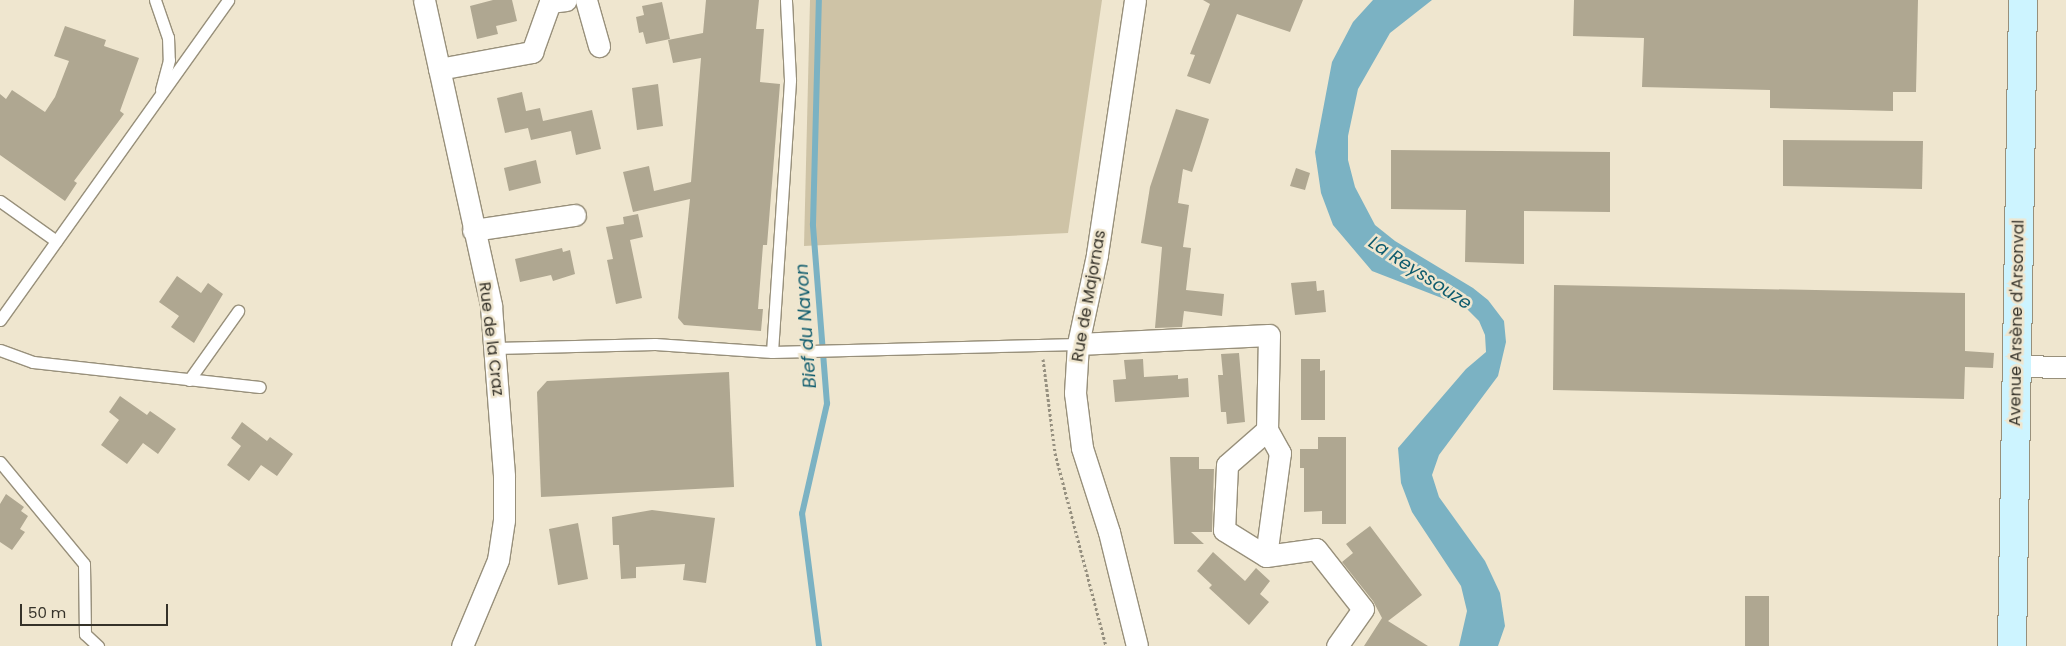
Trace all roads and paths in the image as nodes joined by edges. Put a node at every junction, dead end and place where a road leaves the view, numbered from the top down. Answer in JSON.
{"nodes":[{"id":1,"x":155,"y":0,"type":"edge"},
{"id":2,"x":228,"y":0,"type":"edge"},
{"id":3,"x":424,"y":0,"type":"edge"},
{"id":4,"x":566,"y":0,"type":"edge"},
{"id":5,"x":586,"y":0,"type":"edge"},
{"id":6,"x":786,"y":0,"type":"edge"},
{"id":7,"x":1135,"y":0,"type":"edge"},
{"id":8,"x":2023,"y":0,"type":"edge"},
{"id":9,"x":599,"y":46,"type":"dead end"},
{"id":10,"x":439,"y":69,"type":"junction"},
{"id":11,"x":159,"y":97,"type":"junction"},
{"id":12,"x":0,"y":201,"type":"edge"},
{"id":13,"x":575,"y":215,"type":"dead end"},
{"id":14,"x":473,"y":230,"type":"junction"},
{"id":15,"x":56,"y":240,"type":"junction"},
{"id":16,"x":238,"y":311,"type":"dead end"},
{"id":17,"x":0,"y":320,"type":"edge"},
{"id":18,"x":1078,"y":344,"type":"junction"},
{"id":19,"x":495,"y":348,"type":"junction"},
{"id":20,"x":0,"y":350,"type":"edge"},
{"id":21,"x":772,"y":352,"type":"junction"},
{"id":22,"x":2016,"y":366,"type":"junction"},
{"id":23,"x":2066,"y":367,"type":"edge"},
{"id":24,"x":189,"y":380,"type":"junction"},
{"id":25,"x":260,"y":387,"type":"dead end"},
{"id":26,"x":1267,"y":430,"type":"junction"},
{"id":27,"x":0,"y":462,"type":"edge"},
{"id":28,"x":1266,"y":556,"type":"junction"},
{"id":29,"x":98,"y":646,"type":"edge"},
{"id":30,"x":462,"y":646,"type":"edge"},
{"id":31,"x":1137,"y":646,"type":"edge"},
{"id":32,"x":1337,"y":646,"type":"edge"},
{"id":33,"x":2012,"y":646,"type":"edge"}],
"edges":[{"from":1,"to":11,"type":"lane"},
{"from":2,"to":11,"type":"lane"},
{"from":3,"to":10,"type":"street","name":"Rue de la Craz"},
{"from":4,"to":10,"type":"street"},
{"from":5,"to":9,"type":"street"},
{"from":6,"to":21,"type":"lane"},
{"from":7,"to":18,"type":"street","name":"Rue de Majornas"},
{"from":8,"to":22,"type":"street","name":"Avenue Arsène d'Arsonval"},
{"from":10,"to":14,"type":"street","name":"Rue de la Craz"},
{"from":11,"to":15,"type":"lane"},
{"from":12,"to":15,"type":"lane"},
{"from":13,"to":14,"type":"street"},
{"from":14,"to":19,"type":"street","name":"Rue de la Craz"},
{"from":15,"to":17,"type":"lane"},
{"from":16,"to":24,"type":"lane"},
{"from":18,"to":21,"type":"lane"},
{"from":18,"to":26,"type":"street"},
{"from":18,"to":31,"type":"street","name":"Rue de Majornas"},
{"from":19,"to":21,"type":"lane"},
{"from":19,"to":30,"type":"street","name":"Rue de la Craz"},
{"from":20,"to":24,"type":"lane"},
{"from":22,"to":23,"type":"street"},
{"from":22,"to":33,"type":"street","name":"Avenue Arsène d'Arsonval"},
{"from":24,"to":25,"type":"lane"},
{"from":26,"to":28,"type":"street"},
{"from":26,"to":28,"type":"street"},
{"from":27,"to":29,"type":"lane"},
{"from":28,"to":32,"type":"street"}]}
